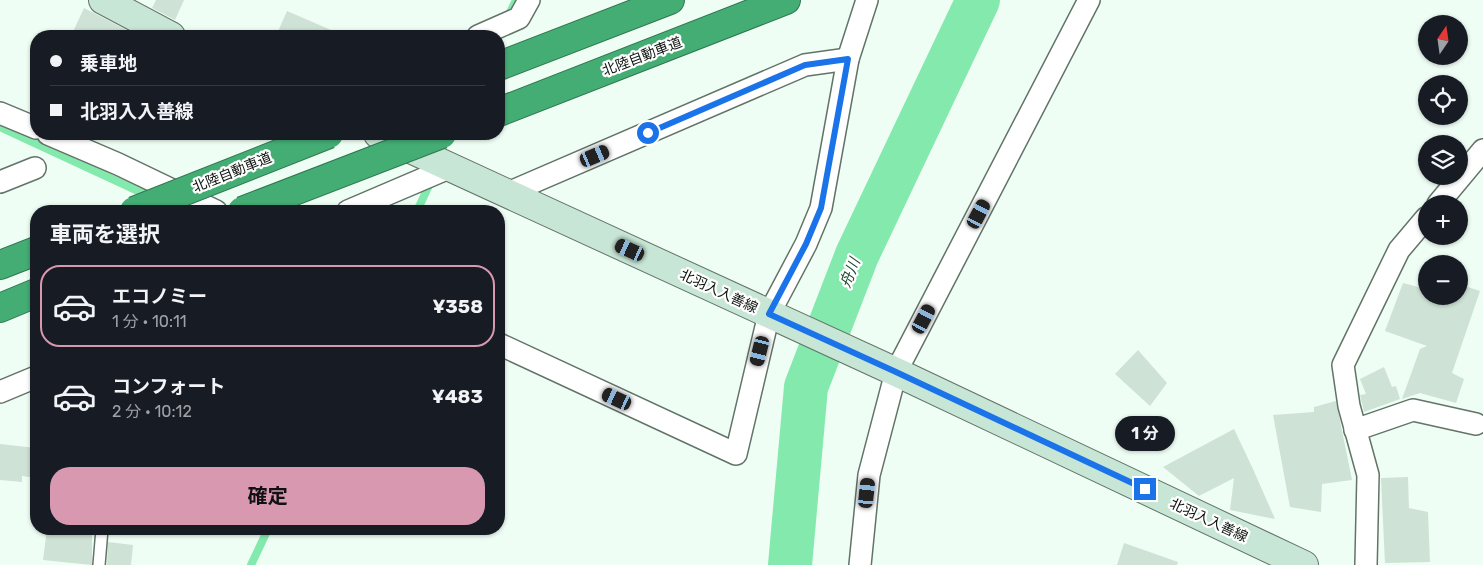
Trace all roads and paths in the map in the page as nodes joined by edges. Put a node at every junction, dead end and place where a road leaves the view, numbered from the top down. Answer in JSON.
{"nodes":[{"id":1,"x":104,"y":0,"type":"edge"},
{"id":2,"x":529,"y":0,"type":"edge"},
{"id":3,"x":670,"y":0,"type":"edge"},
{"id":4,"x":786,"y":0,"type":"edge"},
{"id":5,"x":867,"y":0,"type":"edge"},
{"id":6,"x":1088,"y":0,"type":"edge"},
{"id":7,"x":160,"y":30,"type":"edge"},
{"id":8,"x":492,"y":30,"type":"edge"},
{"id":9,"x":848,"y":59,"type":"junction"},
{"id":10,"x":505,"y":64,"type":"edge"},
{"id":11,"x":505,"y":110,"type":"edge"},
{"id":12,"x":0,"y":113,"type":"edge"},
{"id":13,"x":30,"y":126,"type":"edge"},
{"id":14,"x":62,"y":140,"type":"edge"},
{"id":15,"x":314,"y":140,"type":"edge"},
{"id":16,"x":391,"y":140,"type":"edge"},
{"id":17,"x":426,"y":140,"type":"edge"},
{"id":18,"x":1483,"y":150,"type":"edge"},
{"id":19,"x":451,"y":167,"type":"junction"},
{"id":20,"x":35,"y":168,"type":"dead end"},
{"id":21,"x":0,"y":182,"type":"edge"},
{"id":22,"x":508,"y":193,"type":"junction"},
{"id":23,"x":1446,"y":195,"type":"edge"},
{"id":24,"x":149,"y":205,"type":"edge"},
{"id":25,"x":203,"y":205,"type":"edge"},
{"id":26,"x":258,"y":205,"type":"edge"},
{"id":27,"x":362,"y":205,"type":"edge"},
{"id":28,"x":1418,"y":227,"type":"edge"},
{"id":29,"x":30,"y":253,"type":"edge"},
{"id":30,"x":0,"y":265,"type":"edge"},
{"id":31,"x":30,"y":296,"type":"edge"},
{"id":32,"x":0,"y":308,"type":"edge"},
{"id":33,"x":775,"y":317,"type":"junction"},
{"id":34,"x":505,"y":347,"type":"edge"},
{"id":35,"x":896,"y":372,"type":"junction"},
{"id":36,"x":30,"y":380,"type":"edge"},
{"id":37,"x":0,"y":392,"type":"edge"},
{"id":38,"x":1476,"y":424,"type":"dead end"},
{"id":39,"x":1355,"y":430,"type":"junction"},
{"id":40,"x":102,"y":535,"type":"edge"},
{"id":41,"x":99,"y":565,"type":"edge"},
{"id":42,"x":860,"y":565,"type":"edge"},
{"id":43,"x":1304,"y":565,"type":"edge"},
{"id":44,"x":1366,"y":565,"type":"edge"}],
"edges":[{"from":1,"to":7,"type":"main road"},
{"from":2,"to":8,"type":"street"},
{"from":3,"to":10,"type":"highway"},
{"from":4,"to":11,"type":"highway","name":"北陸自動車道"},
{"from":5,"to":9,"type":"street"},
{"from":6,"to":35,"type":"street"},
{"from":9,"to":22,"type":"street"},
{"from":9,"to":33,"type":"street"},
{"from":12,"to":13,"type":"street"},
{"from":14,"to":25,"type":"street"},
{"from":15,"to":24,"type":"highway","name":"北陸自動車道","bridge":true},
{"from":16,"to":19,"type":"main road","name":"北羽入入善線"},
{"from":17,"to":26,"type":"highway","bridge":true},
{"from":18,"to":23,"type":"street"},
{"from":19,"to":22,"type":"main road","name":"北羽入入善線"},
{"from":19,"to":27,"type":"street"},
{"from":20,"to":21,"type":"street"},
{"from":22,"to":33,"type":"main road","name":"北羽入入善線"},
{"from":28,"to":39,"type":"street"},
{"from":29,"to":30,"type":"highway"},
{"from":31,"to":32,"type":"highway"},
{"from":33,"to":34,"type":"street"},
{"from":33,"to":35,"type":"main road","name":"北羽入入善線"},
{"from":35,"to":42,"type":"street"},
{"from":35,"to":43,"type":"main road","name":"北羽入入善線"},
{"from":36,"to":37,"type":"street"},
{"from":38,"to":39,"type":"street"},
{"from":39,"to":44,"type":"street"},
{"from":40,"to":41,"type":"lane"}]}
